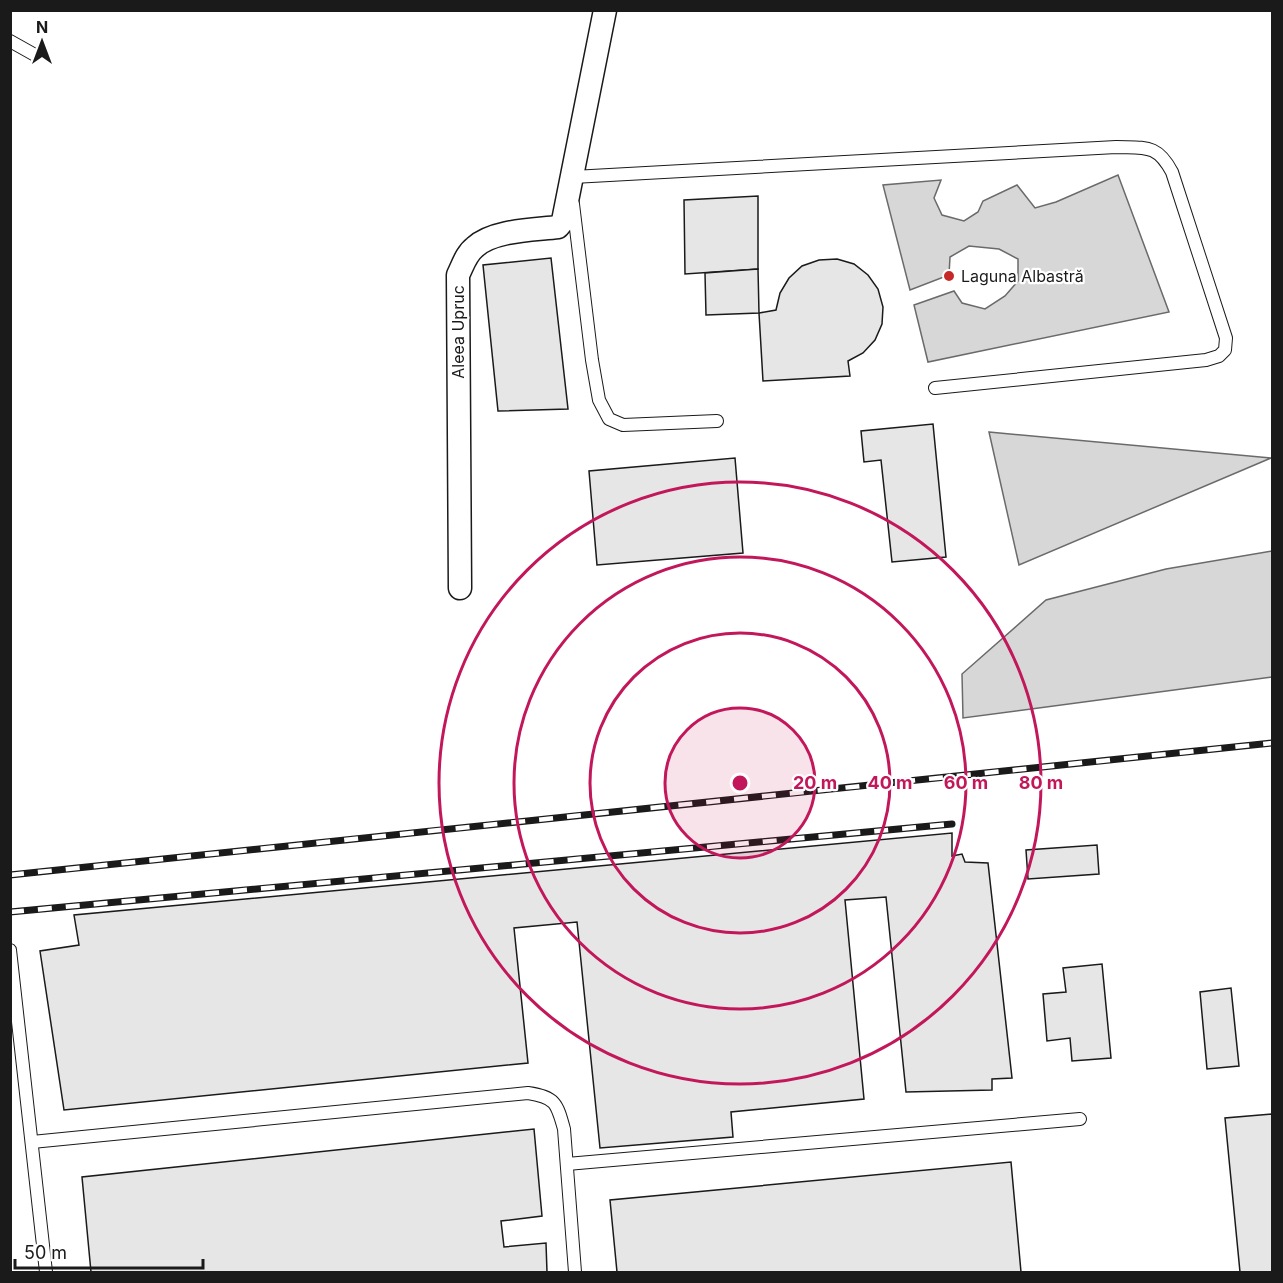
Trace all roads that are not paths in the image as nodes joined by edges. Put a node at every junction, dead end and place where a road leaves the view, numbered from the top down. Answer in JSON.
{"nodes":[{"id":1,"x":605,"y":10,"type":"edge"},
{"id":2,"x":10,"y":41,"type":"edge"},
{"id":3,"x":35,"y":55,"type":"dead end"},
{"id":4,"x":572,"y":182,"type":"junction"},
{"id":5,"x":935,"y":388,"type":"dead end"},
{"id":6,"x":717,"y":421,"type":"dead end"},
{"id":7,"x":460,"y":588,"type":"dead end"},
{"id":8,"x":10,"y":950,"type":"edge"},
{"id":9,"x":1080,"y":1119,"type":"dead end"},
{"id":10,"x":32,"y":1142,"type":"junction"},
{"id":11,"x":567,"y":1164,"type":"junction"},
{"id":12,"x":46,"y":1272,"type":"edge"},
{"id":13,"x":575,"y":1272,"type":"edge"}],
"edges":[{"from":1,"to":4,"type":"street","name":"Aleea Upruc"},
{"from":2,"to":3,"type":"lane"},
{"from":4,"to":5,"type":"lane"},
{"from":4,"to":6,"type":"lane"},
{"from":4,"to":7,"type":"street","name":"Aleea Upruc"},
{"from":8,"to":10,"type":"lane"},
{"from":9,"to":11,"type":"lane"},
{"from":10,"to":11,"type":"lane"},
{"from":10,"to":12,"type":"lane"},
{"from":11,"to":13,"type":"lane"}]}
